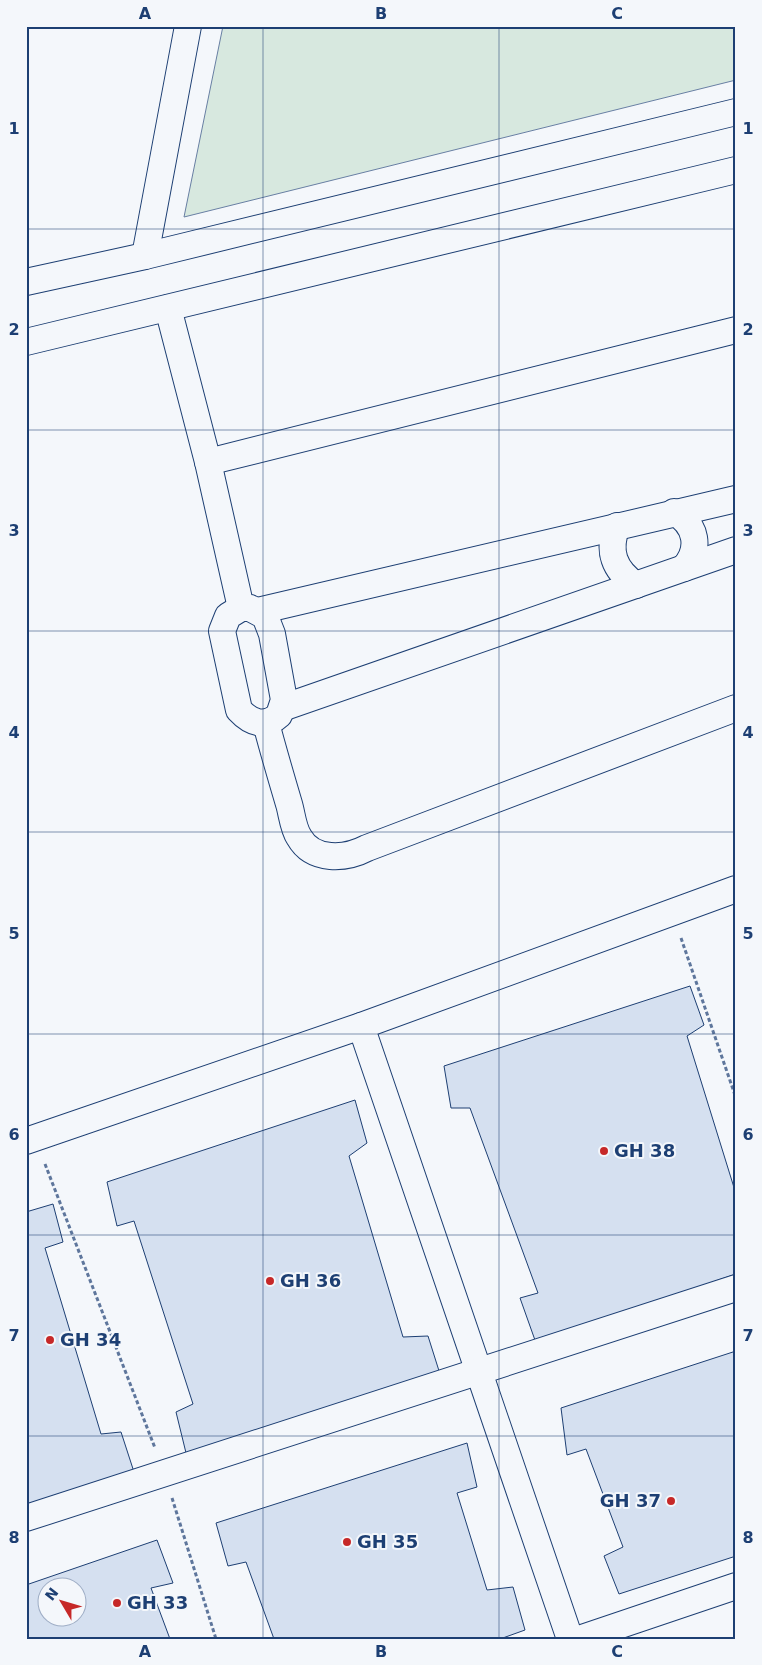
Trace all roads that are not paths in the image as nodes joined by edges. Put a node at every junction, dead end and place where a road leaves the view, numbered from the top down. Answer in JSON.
{"nodes":[{"id":1,"x":188,"y":26,"type":"edge"},
{"id":2,"x":736,"y":112,"type":"edge"},
{"id":3,"x":736,"y":170,"type":"edge"},
{"id":4,"x":146,"y":256,"type":"junction"},
{"id":5,"x":26,"y":282,"type":"edge"},
{"id":6,"x":168,"y":308,"type":"junction"},
{"id":7,"x":736,"y":330,"type":"edge"},
{"id":8,"x":26,"y":342,"type":"edge"},
{"id":9,"x":208,"y":462,"type":"junction"},
{"id":10,"x":736,"y":499,"type":"edge"},
{"id":11,"x":674,"y":512,"type":"junction"},
{"id":12,"x":617,"y":526,"type":"junction"},
{"id":13,"x":736,"y":550,"type":"edge"},
{"id":14,"x":684,"y":568,"type":"junction"},
{"id":15,"x":636,"y":585,"type":"junction"},
{"id":16,"x":250,"y":609,"type":"junction"},
{"id":17,"x":736,"y":708,"type":"edge"},
{"id":18,"x":274,"y":715,"type":"junction"},
{"id":19,"x":736,"y":889,"type":"edge"},
{"id":20,"x":361,"y":1026,"type":"junction"},
{"id":21,"x":31,"y":1139,"type":"edge"},
{"id":22,"x":736,"y":1288,"type":"edge"},
{"id":23,"x":478,"y":1371,"type":"junction"},
{"id":24,"x":26,"y":1518,"type":"edge"},
{"id":25,"x":736,"y":1586,"type":"edge"},
{"id":26,"x":570,"y":1639,"type":"edge"},
{"id":27,"x":579,"y":1639,"type":"edge"}],
"edges":[{"from":1,"to":4,"type":"street"},
{"from":2,"to":4,"type":"street"},
{"from":3,"to":6,"type":"street"},
{"from":4,"to":5,"type":"street"},
{"from":6,"to":8,"type":"street"},
{"from":6,"to":9,"type":"street"},
{"from":7,"to":9,"type":"street"},
{"from":9,"to":16,"type":"street"},
{"from":10,"to":11,"type":"street"},
{"from":11,"to":12,"type":"street"},
{"from":11,"to":14,"type":"street"},
{"from":12,"to":15,"type":"street"},
{"from":12,"to":16,"type":"street"},
{"from":13,"to":14,"type":"street"},
{"from":14,"to":15,"type":"street"},
{"from":15,"to":18,"type":"street"},
{"from":16,"to":18,"type":"street"},
{"from":16,"to":18,"type":"street"},
{"from":17,"to":18,"type":"street"},
{"from":19,"to":20,"type":"street"},
{"from":20,"to":21,"type":"street"},
{"from":20,"to":23,"type":"street"},
{"from":22,"to":23,"type":"street"},
{"from":23,"to":24,"type":"street"},
{"from":23,"to":26,"type":"street"},
{"from":25,"to":27,"type":"street"}]}
